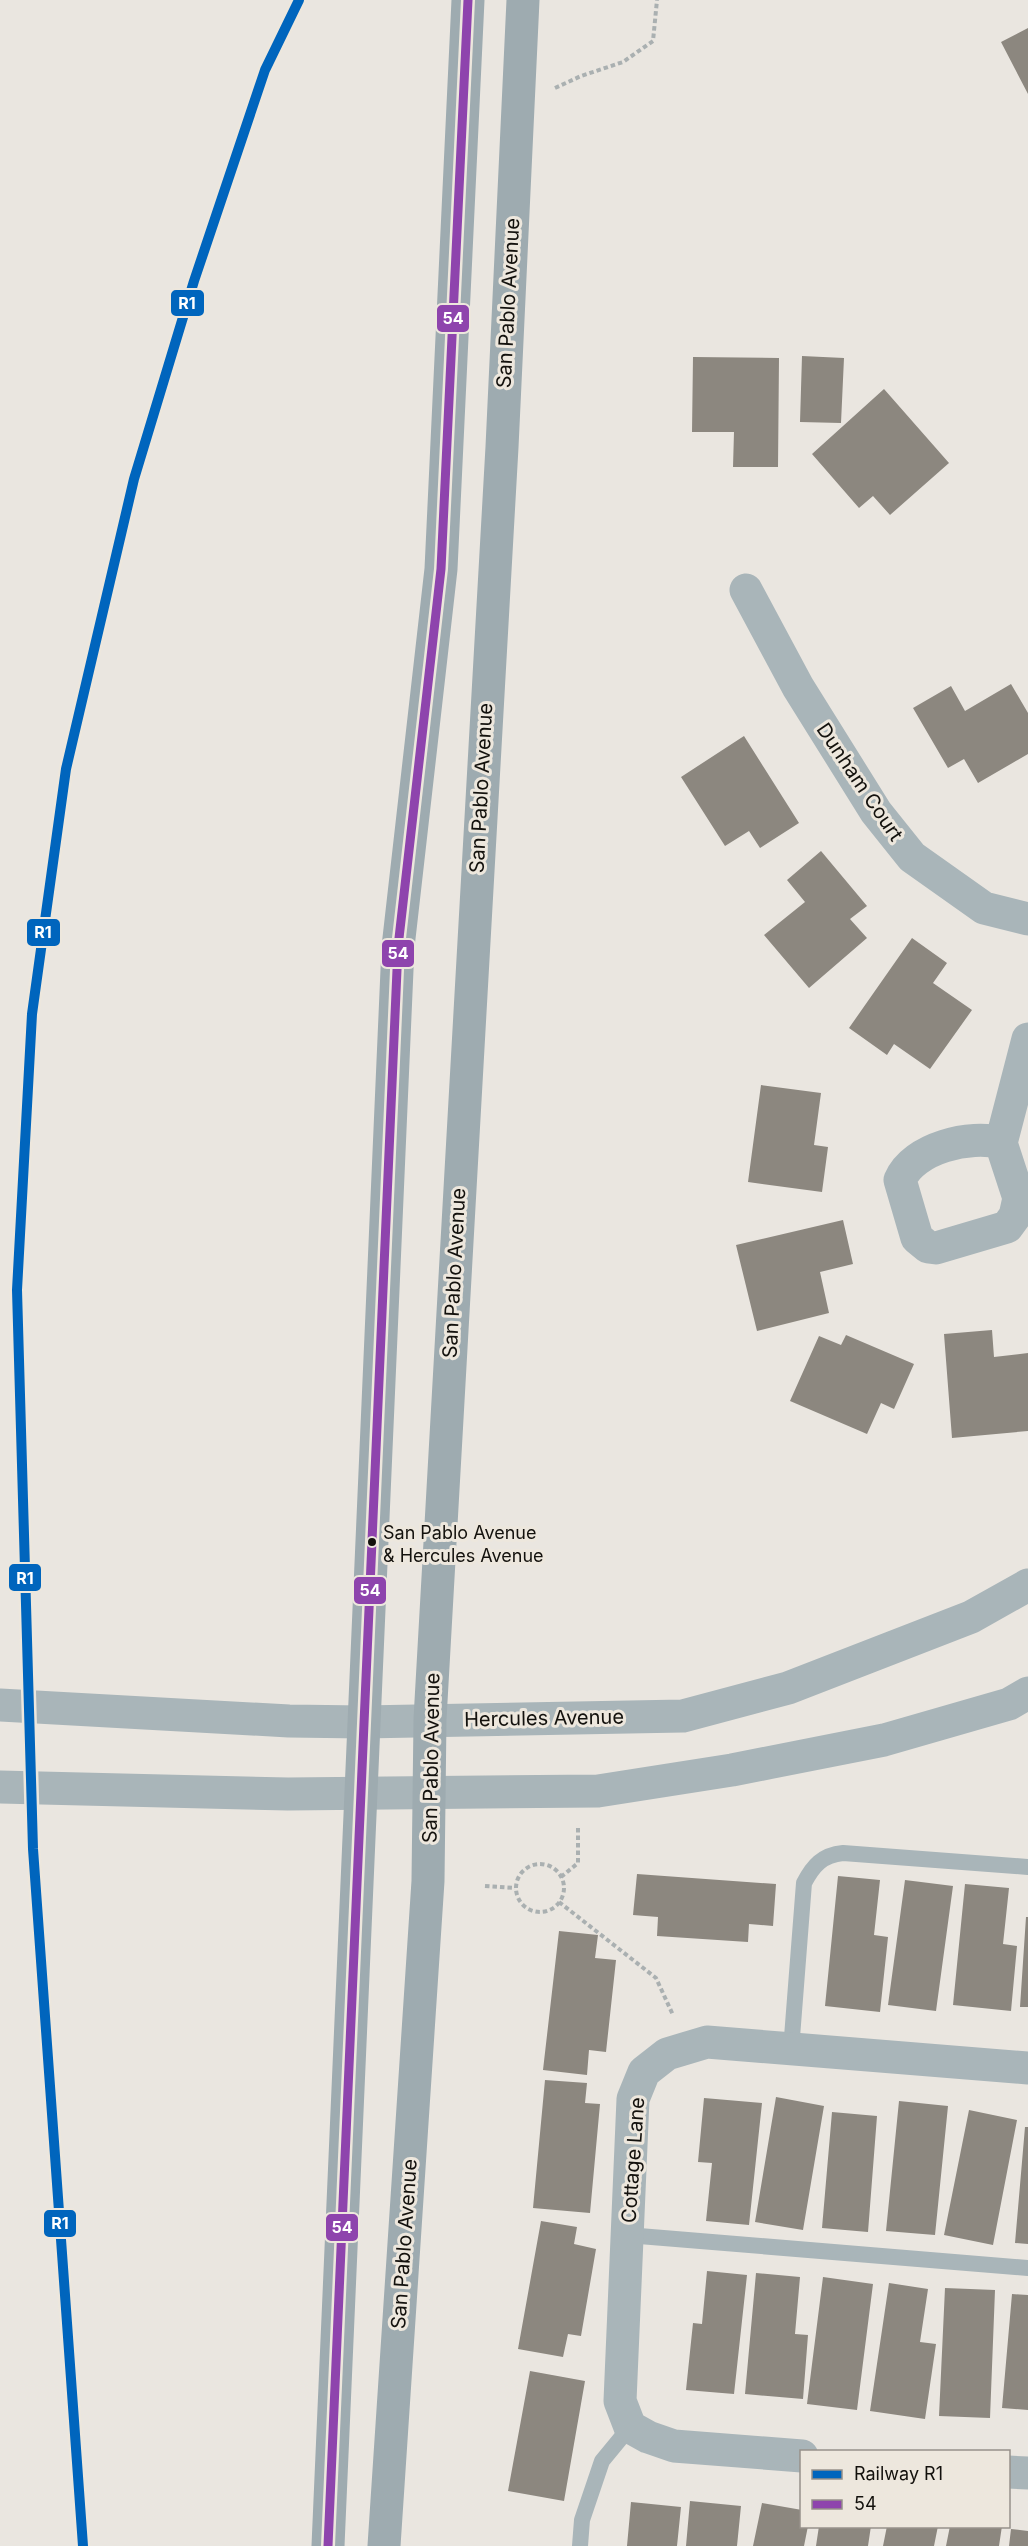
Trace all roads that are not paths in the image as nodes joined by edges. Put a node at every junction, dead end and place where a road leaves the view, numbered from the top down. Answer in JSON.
{"nodes":[{"id":1,"x":468,"y":0,"type":"edge"},
{"id":2,"x":523,"y":0,"type":"edge"},
{"id":3,"x":747,"y":590,"type":"dead end"},
{"id":4,"x":1028,"y":919,"type":"edge"},
{"id":5,"x":1028,"y":1039,"type":"edge"},
{"id":6,"x":1001,"y":1143,"type":"dead end"},
{"id":7,"x":1028,"y":1585,"type":"edge"},
{"id":8,"x":1028,"y":1693,"type":"edge"},
{"id":9,"x":0,"y":1706,"type":"edge"},
{"id":10,"x":430,"y":1719,"type":"junction"},
{"id":11,"x":363,"y":1722,"type":"junction"},
{"id":12,"x":0,"y":1787,"type":"edge"},
{"id":13,"x":363,"y":1794,"type":"junction"},
{"id":14,"x":430,"y":1794,"type":"junction"},
{"id":15,"x":1028,"y":1866,"type":"edge"},
{"id":16,"x":791,"y":2050,"type":"junction"},
{"id":17,"x":1028,"y":2067,"type":"edge"},
{"id":18,"x":627,"y":2235,"type":"junction"},
{"id":19,"x":1028,"y":2268,"type":"edge"},
{"id":20,"x":630,"y":2427,"type":"junction"},
{"id":21,"x":800,"y":2456,"type":"edge"},
{"id":22,"x":1010,"y":2472,"type":"edge"},
{"id":23,"x":1028,"y":2473,"type":"edge"},
{"id":24,"x":328,"y":2546,"type":"edge"},
{"id":25,"x":384,"y":2546,"type":"edge"},
{"id":26,"x":580,"y":2546,"type":"edge"}],
"edges":[{"from":1,"to":11,"type":"main road"},
{"from":2,"to":10,"type":"main road","name":"San Pablo Avenue"},
{"from":3,"to":4,"type":"street","name":"Dunham Court"},
{"from":5,"to":6,"type":"street"},
{"from":7,"to":10,"type":"street","name":"Hercules Avenue"},
{"from":8,"to":14,"type":"street"},
{"from":9,"to":11,"type":"street","name":"Hercules Avenue"},
{"from":10,"to":11,"type":"street","name":"Hercules Avenue"},
{"from":10,"to":14,"type":"main road","name":"San Pablo Avenue"},
{"from":11,"to":13,"type":"main road"},
{"from":12,"to":13,"type":"street"},
{"from":13,"to":14,"type":"street"},
{"from":13,"to":24,"type":"main road"},
{"from":14,"to":25,"type":"main road","name":"San Pablo Avenue"},
{"from":15,"to":16,"type":"lane"},
{"from":16,"to":17,"type":"street","name":"Cottage Lane"},
{"from":16,"to":18,"type":"street","name":"Cottage Lane"},
{"from":18,"to":19,"type":"lane"},
{"from":18,"to":20,"type":"street","name":"Cottage Lane"},
{"from":20,"to":21,"type":"street"},
{"from":20,"to":26,"type":"lane"},
{"from":22,"to":23,"type":"street"}]}
